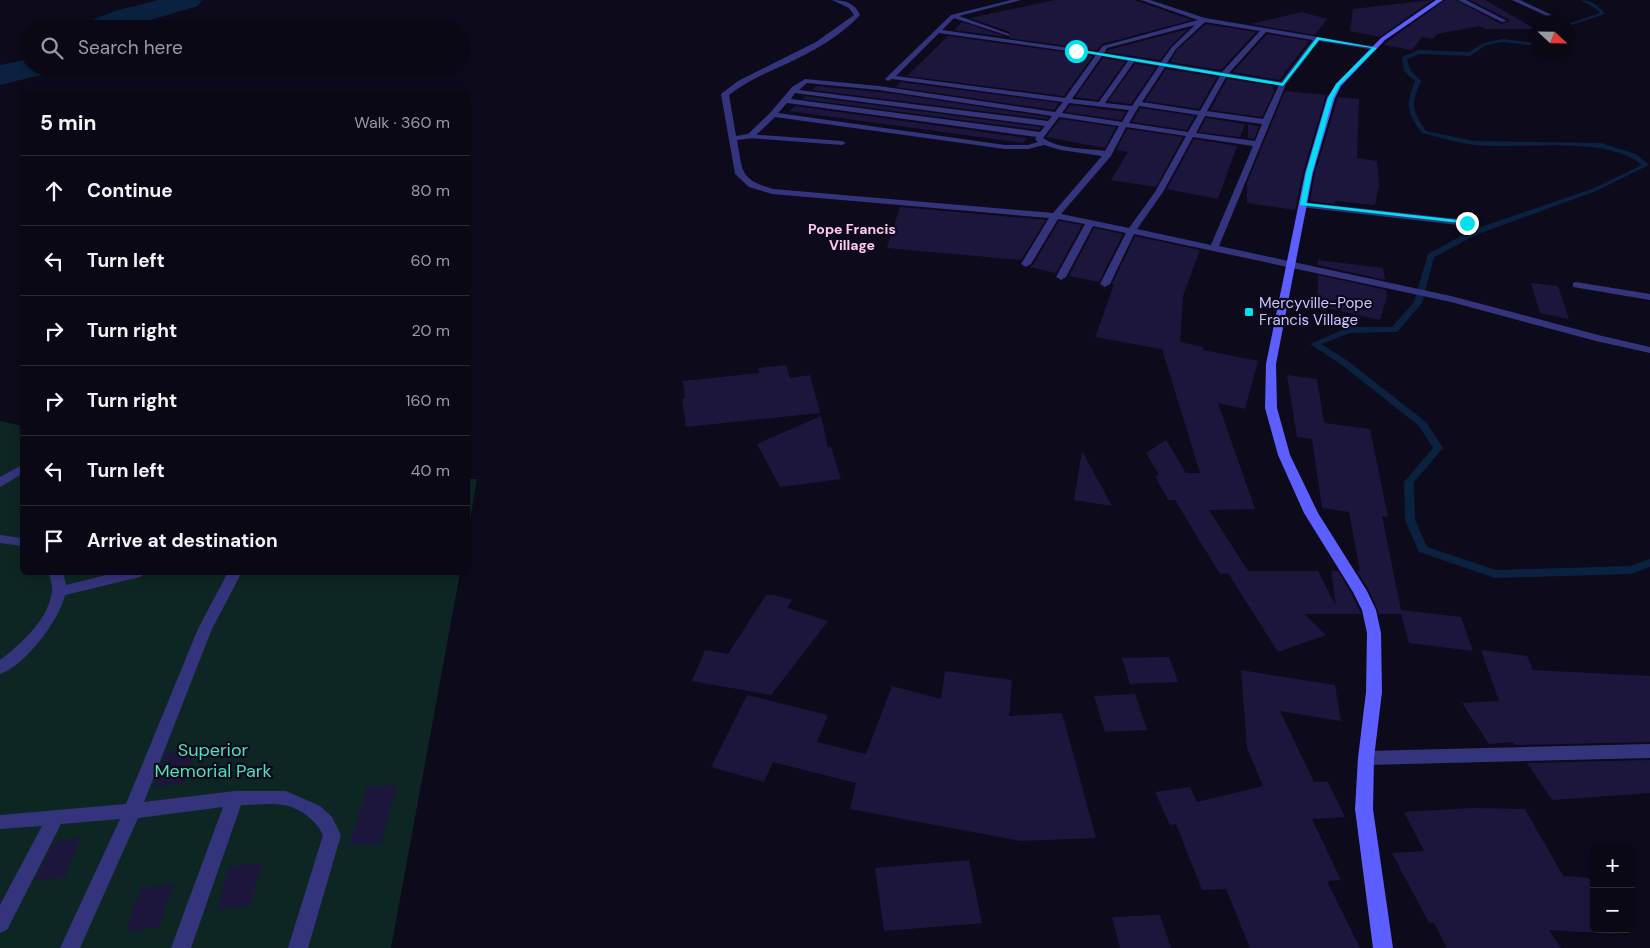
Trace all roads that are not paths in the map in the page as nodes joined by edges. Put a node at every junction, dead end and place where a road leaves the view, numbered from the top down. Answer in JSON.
{"nodes":[{"id":1,"x":835,"y":0,"type":"edge"},
{"id":2,"x":1018,"y":0,"type":"edge"},
{"id":3,"x":1144,"y":0,"type":"edge"},
{"id":4,"x":1440,"y":0,"type":"edge"},
{"id":5,"x":1461,"y":0,"type":"edge"},
{"id":6,"x":1515,"y":0,"type":"edge"},
{"id":7,"x":1549,"y":15,"type":"edge"},
{"id":8,"x":953,"y":16,"type":"junction"},
{"id":9,"x":1204,"y":20,"type":"junction"},
{"id":10,"x":1504,"y":21,"type":"dead end"},
{"id":11,"x":1265,"y":30,"type":"junction"},
{"id":12,"x":936,"y":31,"type":"junction"},
{"id":13,"x":1318,"y":38,"type":"junction"},
{"id":14,"x":1033,"y":45,"type":"junction"},
{"id":15,"x":1375,"y":48,"type":"junction"},
{"id":16,"x":1100,"y":54,"type":"junction"},
{"id":17,"x":1133,"y":59,"type":"junction"},
{"id":18,"x":1163,"y":64,"type":"junction"},
{"id":19,"x":1224,"y":74,"type":"junction"},
{"id":20,"x":890,"y":76,"type":"junction"},
{"id":21,"x":1283,"y":84,"type":"junction"},
{"id":22,"x":879,"y":88,"type":"junction"},
{"id":23,"x":793,"y":91,"type":"junction"},
{"id":24,"x":785,"y":100,"type":"junction"},
{"id":25,"x":1069,"y":100,"type":"junction"},
{"id":26,"x":1101,"y":104,"type":"junction"},
{"id":27,"x":1137,"y":106,"type":"junction"},
{"id":28,"x":1201,"y":113,"type":"junction"},
{"id":29,"x":1056,"y":114,"type":"junction"},
{"id":30,"x":773,"y":115,"type":"junction"},
{"id":31,"x":1266,"y":122,"type":"junction"},
{"id":32,"x":1050,"y":124,"type":"junction"},
{"id":33,"x":1124,"y":124,"type":"junction"},
{"id":34,"x":1191,"y":134,"type":"junction"},
{"id":35,"x":750,"y":136,"type":"junction"},
{"id":36,"x":732,"y":139,"type":"junction"},
{"id":37,"x":1043,"y":139,"type":"junction"},
{"id":38,"x":842,"y":144,"type":"dead end"},
{"id":39,"x":1257,"y":144,"type":"junction"},
{"id":40,"x":1108,"y":154,"type":"junction"},
{"id":41,"x":1303,"y":205,"type":"junction"},
{"id":42,"x":1055,"y":216,"type":"junction"},
{"id":43,"x":1091,"y":222,"type":"junction"},
{"id":44,"x":1467,"y":223,"type":"dead end"},
{"id":45,"x":1132,"y":230,"type":"junction"},
{"id":46,"x":1214,"y":248,"type":"junction"},
{"id":47,"x":1291,"y":263,"type":"junction"},
{"id":48,"x":1026,"y":264,"type":"dead end"},
{"id":49,"x":1061,"y":277,"type":"dead end"},
{"id":50,"x":1104,"y":284,"type":"dead end"},
{"id":51,"x":1576,"y":286,"type":"dead end"},
{"id":52,"x":1650,"y":297,"type":"edge"},
{"id":53,"x":1650,"y":350,"type":"edge"},
{"id":54,"x":20,"y":470,"type":"edge"},
{"id":55,"x":0,"y":483,"type":"edge"},
{"id":56,"x":0,"y":539,"type":"edge"},
{"id":57,"x":20,"y":542,"type":"edge"},
{"id":58,"x":57,"y":575,"type":"edge"},
{"id":59,"x":127,"y":575,"type":"edge"},
{"id":60,"x":234,"y":575,"type":"edge"},
{"id":61,"x":60,"y":591,"type":"junction"},
{"id":62,"x":0,"y":668,"type":"edge"},
{"id":63,"x":1650,"y":750,"type":"edge"},
{"id":64,"x":1366,"y":758,"type":"junction"},
{"id":65,"x":235,"y":798,"type":"junction"},
{"id":66,"x":132,"y":811,"type":"junction"},
{"id":67,"x":56,"y":817,"type":"junction"},
{"id":68,"x":0,"y":822,"type":"edge"},
{"id":69,"x":0,"y":924,"type":"edge"},
{"id":70,"x":70,"y":948,"type":"edge"},
{"id":71,"x":181,"y":948,"type":"edge"},
{"id":72,"x":298,"y":948,"type":"edge"},
{"id":73,"x":1383,"y":948,"type":"edge"}],
"edges":[{"from":1,"to":36,"type":"street"},
{"from":2,"to":8,"type":"street"},
{"from":3,"to":9,"type":"street"},
{"from":4,"to":15,"type":"street"},
{"from":5,"to":10,"type":"street"},
{"from":6,"to":7,"type":"street"},
{"from":8,"to":12,"type":"street"},
{"from":8,"to":14,"type":"street"},
{"from":9,"to":11,"type":"street"},
{"from":9,"to":16,"type":"street"},
{"from":9,"to":18,"type":"street"},
{"from":11,"to":13,"type":"street"},
{"from":11,"to":19,"type":"street"},
{"from":12,"to":14,"type":"street"},
{"from":12,"to":20,"type":"street"},
{"from":13,"to":15,"type":"street"},
{"from":13,"to":21,"type":"street"},
{"from":14,"to":16,"type":"street"},
{"from":15,"to":41,"type":"street"},
{"from":16,"to":17,"type":"street"},
{"from":16,"to":25,"type":"street"},
{"from":17,"to":18,"type":"street"},
{"from":17,"to":26,"type":"street"},
{"from":18,"to":19,"type":"street"},
{"from":18,"to":27,"type":"street"},
{"from":19,"to":21,"type":"street"},
{"from":19,"to":28,"type":"street"},
{"from":20,"to":22,"type":"street"},
{"from":20,"to":25,"type":"street"},
{"from":21,"to":31,"type":"street"},
{"from":22,"to":23,"type":"street"},
{"from":22,"to":29,"type":"street"},
{"from":23,"to":24,"type":"street"},
{"from":23,"to":32,"type":"street"},
{"from":24,"to":30,"type":"street"},
{"from":24,"to":37,"type":"street"},
{"from":25,"to":26,"type":"street"},
{"from":25,"to":29,"type":"street"},
{"from":26,"to":27,"type":"street"},
{"from":27,"to":28,"type":"street"},
{"from":27,"to":33,"type":"street"},
{"from":28,"to":31,"type":"street"},
{"from":28,"to":34,"type":"street"},
{"from":29,"to":32,"type":"street"},
{"from":29,"to":33,"type":"street"},
{"from":30,"to":35,"type":"street"},
{"from":30,"to":37,"type":"street"},
{"from":31,"to":39,"type":"street"},
{"from":32,"to":37,"type":"street"},
{"from":33,"to":34,"type":"street"},
{"from":33,"to":40,"type":"street"},
{"from":34,"to":39,"type":"street"},
{"from":34,"to":45,"type":"street"},
{"from":35,"to":36,"type":"street"},
{"from":35,"to":38,"type":"street"},
{"from":36,"to":42,"type":"street"},
{"from":37,"to":40,"type":"street"},
{"from":39,"to":46,"type":"street"},
{"from":40,"to":42,"type":"street"},
{"from":41,"to":44,"type":"street"},
{"from":41,"to":47,"type":"street"},
{"from":42,"to":43,"type":"street"},
{"from":42,"to":48,"type":"street"},
{"from":43,"to":45,"type":"street"},
{"from":43,"to":49,"type":"street"},
{"from":45,"to":46,"type":"street"},
{"from":45,"to":50,"type":"street"},
{"from":46,"to":47,"type":"street"},
{"from":47,"to":53,"type":"street"},
{"from":47,"to":64,"type":"street"},
{"from":51,"to":52,"type":"street"},
{"from":54,"to":55,"type":"street"},
{"from":56,"to":57,"type":"street"},
{"from":58,"to":61,"type":"street"},
{"from":59,"to":61,"type":"street"},
{"from":60,"to":66,"type":"street"},
{"from":61,"to":62,"type":"street"},
{"from":63,"to":64,"type":"street"},
{"from":64,"to":73,"type":"street"},
{"from":65,"to":66,"type":"street"},
{"from":65,"to":71,"type":"street"},
{"from":65,"to":72,"type":"street"},
{"from":66,"to":67,"type":"street"},
{"from":66,"to":70,"type":"street"},
{"from":67,"to":68,"type":"street"},
{"from":67,"to":69,"type":"street"}]}
